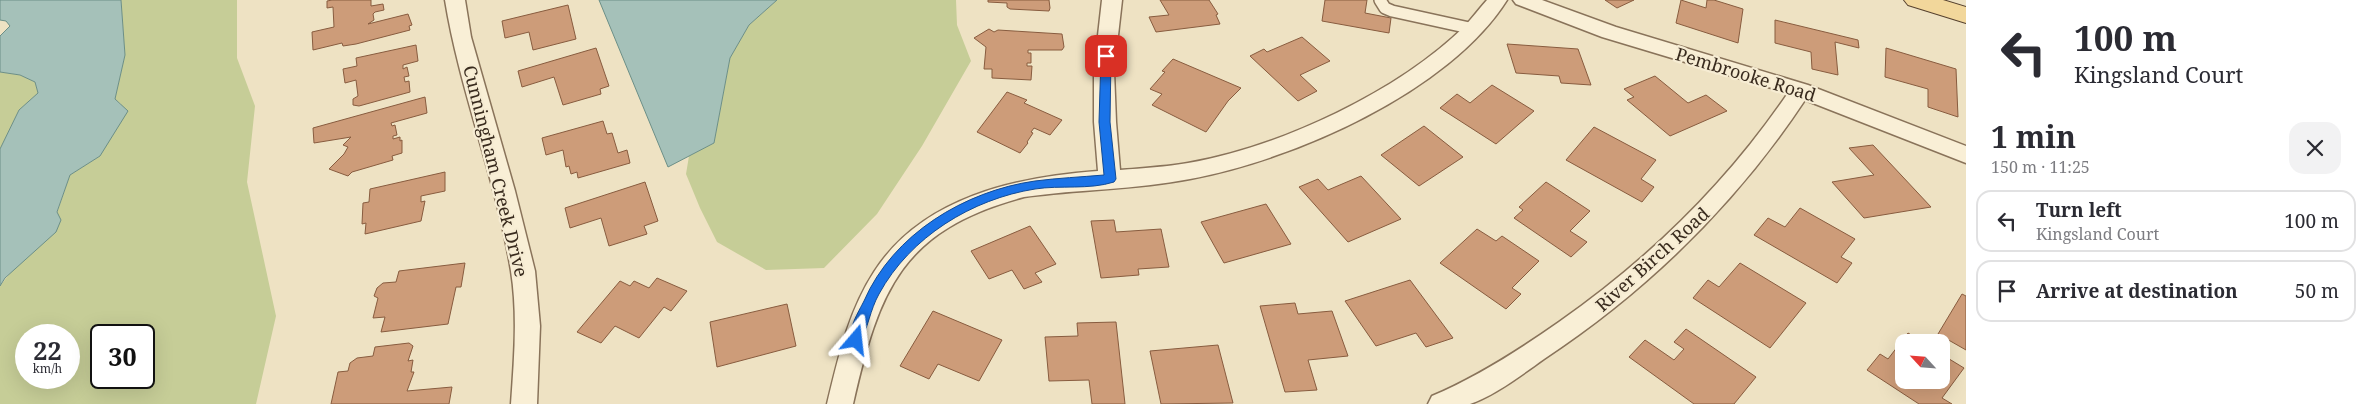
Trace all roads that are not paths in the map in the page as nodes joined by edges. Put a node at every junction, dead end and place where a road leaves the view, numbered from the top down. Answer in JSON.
{"nodes":[{"id":1,"x":455,"y":0,"type":"edge"},
{"id":2,"x":1112,"y":0,"type":"edge"},
{"id":3,"x":1380,"y":0,"type":"edge"},
{"id":4,"x":1497,"y":0,"type":"edge"},
{"id":5,"x":1523,"y":0,"type":"edge"},
{"id":6,"x":1916,"y":0,"type":"edge"},
{"id":7,"x":1966,"y":15,"type":"edge"},
{"id":8,"x":1474,"y":28,"type":"junction"},
{"id":9,"x":1801,"y":90,"type":"junction"},
{"id":10,"x":1966,"y":155,"type":"edge"},
{"id":11,"x":1110,"y":179,"type":"junction"},
{"id":12,"x":524,"y":404,"type":"edge"},
{"id":13,"x":840,"y":404,"type":"edge"},
{"id":14,"x":1441,"y":404,"type":"edge"}],
"edges":[{"from":1,"to":12,"type":"street","name":"Cunningham Creek Drive"},
{"from":2,"to":11,"type":"street"},
{"from":3,"to":8,"type":"lane"},
{"from":4,"to":8,"type":"street"},
{"from":5,"to":9,"type":"street","name":"Pembrooke Road"},
{"from":6,"to":7,"type":"main road"},
{"from":8,"to":11,"type":"street"},
{"from":9,"to":10,"type":"street","name":"Pembrooke Road"},
{"from":9,"to":14,"type":"street","name":"River Birch Road"},
{"from":11,"to":13,"type":"street"}]}
